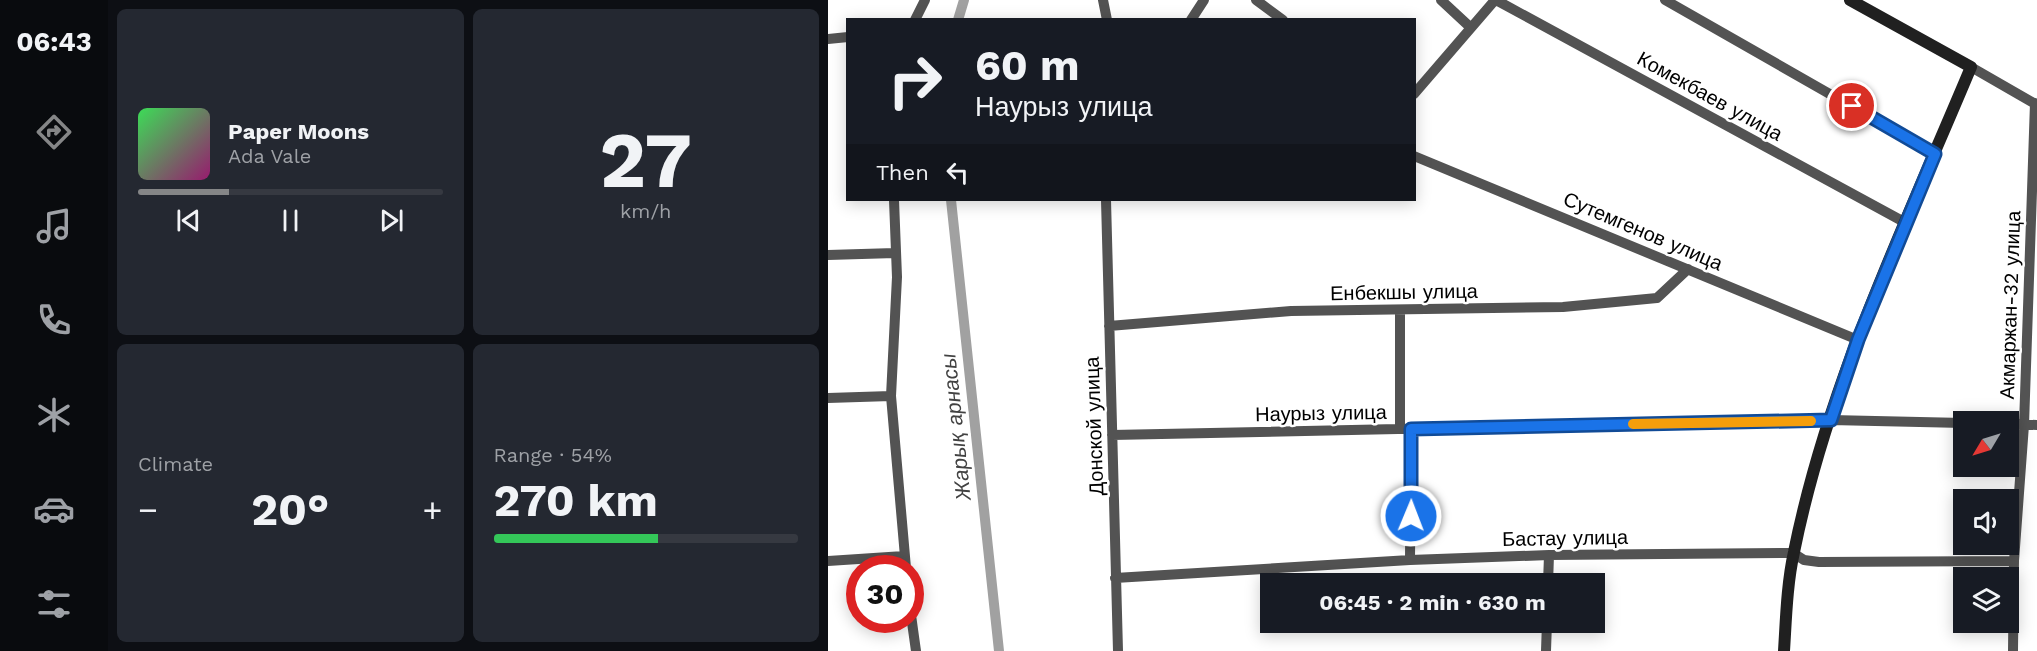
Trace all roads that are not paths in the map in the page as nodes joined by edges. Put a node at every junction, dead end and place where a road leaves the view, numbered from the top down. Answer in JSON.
{"nodes":[{"id":1,"x":925,"y":0,"type":"edge"},
{"id":2,"x":1103,"y":0,"type":"edge"},
{"id":3,"x":1204,"y":0,"type":"edge"},
{"id":4,"x":1256,"y":0,"type":"edge"},
{"id":5,"x":1441,"y":0,"type":"edge"},
{"id":6,"x":1496,"y":0,"type":"edge"},
{"id":7,"x":1665,"y":0,"type":"edge"},
{"id":8,"x":1850,"y":0,"type":"edge"},
{"id":9,"x":916,"y":18,"type":"edge"},
{"id":10,"x":1107,"y":18,"type":"edge"},
{"id":11,"x":1192,"y":18,"type":"edge"},
{"id":12,"x":1280,"y":18,"type":"edge"},
{"id":13,"x":1470,"y":27,"type":"junction"},
{"id":14,"x":846,"y":37,"type":"edge"},
{"id":15,"x":828,"y":39,"type":"edge"},
{"id":16,"x":1971,"y":67,"type":"junction"},
{"id":17,"x":1416,"y":92,"type":"edge"},
{"id":18,"x":2036,"y":104,"type":"edge"},
{"id":19,"x":1935,"y":154,"type":"junction"},
{"id":20,"x":1416,"y":157,"type":"edge"},
{"id":21,"x":894,"y":201,"type":"edge"},
{"id":22,"x":1106,"y":201,"type":"edge"},
{"id":23,"x":1906,"y":223,"type":"junction"},
{"id":24,"x":896,"y":253,"type":"junction"},
{"id":25,"x":828,"y":255,"type":"edge"},
{"id":26,"x":1688,"y":269,"type":"junction"},
{"id":27,"x":1400,"y":309,"type":"junction"},
{"id":28,"x":1109,"y":326,"type":"junction"},
{"id":29,"x":1858,"y":340,"type":"junction"},
{"id":30,"x":891,"y":396,"type":"junction"},
{"id":31,"x":828,"y":398,"type":"edge"},
{"id":32,"x":1831,"y":420,"type":"junction"},
{"id":33,"x":1953,"y":423,"type":"edge"},
{"id":34,"x":2019,"y":425,"type":"edge"},
{"id":35,"x":2024,"y":425,"type":"junction"},
{"id":36,"x":2037,"y":425,"type":"edge"},
{"id":37,"x":1406,"y":429,"type":"junction"},
{"id":38,"x":1112,"y":435,"type":"junction"},
{"id":39,"x":1793,"y":554,"type":"junction"},
{"id":40,"x":904,"y":555,"type":"edge"},
{"id":41,"x":1549,"y":555,"type":"junction"},
{"id":42,"x":846,"y":560,"type":"edge"},
{"id":43,"x":1410,"y":560,"type":"junction"},
{"id":44,"x":828,"y":561,"type":"edge"},
{"id":45,"x":2014,"y":561,"type":"junction"},
{"id":46,"x":1548,"y":573,"type":"edge"},
{"id":47,"x":1115,"y":578,"type":"junction"},
{"id":48,"x":913,"y":633,"type":"edge"},
{"id":49,"x":1547,"y":633,"type":"edge"},
{"id":50,"x":916,"y":651,"type":"edge"},
{"id":51,"x":1118,"y":651,"type":"edge"},
{"id":52,"x":1546,"y":651,"type":"edge"},
{"id":53,"x":1784,"y":651,"type":"edge"},
{"id":54,"x":2013,"y":651,"type":"edge"}],
"edges":[{"from":1,"to":9,"type":"street"},
{"from":2,"to":10,"type":"street"},
{"from":3,"to":11,"type":"street"},
{"from":4,"to":12,"type":"street"},
{"from":5,"to":13,"type":"street"},
{"from":6,"to":13,"type":"street"},
{"from":6,"to":23,"type":"street","name":"Комекбаев улица"},
{"from":7,"to":19,"type":"street"},
{"from":8,"to":16,"type":"street"},
{"from":13,"to":17,"type":"street"},
{"from":14,"to":15,"type":"street"},
{"from":16,"to":18,"type":"street"},
{"from":16,"to":19,"type":"street"},
{"from":18,"to":35,"type":"street","name":"Акмаржан-32 улица"},
{"from":19,"to":23,"type":"street"},
{"from":20,"to":26,"type":"street","name":"Сутемгенов улица"},
{"from":21,"to":24,"type":"street"},
{"from":22,"to":28,"type":"street","name":"Донской улица"},
{"from":23,"to":29,"type":"street"},
{"from":24,"to":25,"type":"street"},
{"from":24,"to":30,"type":"street"},
{"from":26,"to":27,"type":"street","name":"Енбекшы улица"},
{"from":26,"to":29,"type":"street","name":"Сутемгенов улица"},
{"from":27,"to":28,"type":"street","name":"Енбекшы улица"},
{"from":27,"to":37,"type":"street"},
{"from":28,"to":38,"type":"street","name":"Донской улица"},
{"from":29,"to":32,"type":"street"},
{"from":30,"to":31,"type":"street"},
{"from":30,"to":40,"type":"street"},
{"from":32,"to":33,"type":"street","name":"Наурыз улица"},
{"from":32,"to":37,"type":"street","name":"Наурыз улица"},
{"from":32,"to":39,"type":"street"},
{"from":34,"to":35,"type":"street"},
{"from":35,"to":36,"type":"street"},
{"from":35,"to":45,"type":"street","name":"Акмаржан-32 улица"},
{"from":37,"to":38,"type":"street","name":"Наурыз улица"},
{"from":37,"to":43,"type":"street"},
{"from":38,"to":47,"type":"street","name":"Донской улица"},
{"from":39,"to":41,"type":"street","name":"Бастау улица"},
{"from":39,"to":45,"type":"street","name":"Бастау улица"},
{"from":39,"to":53,"type":"street"},
{"from":41,"to":43,"type":"street","name":"Бастау улица"},
{"from":41,"to":46,"type":"street"},
{"from":42,"to":44,"type":"street"},
{"from":43,"to":47,"type":"street","name":"Бастау улица"},
{"from":45,"to":54,"type":"street","name":"Акмаржан-32 улица"},
{"from":47,"to":51,"type":"street","name":"Донской улица"},
{"from":48,"to":50,"type":"street"},
{"from":49,"to":52,"type":"street"}]}
